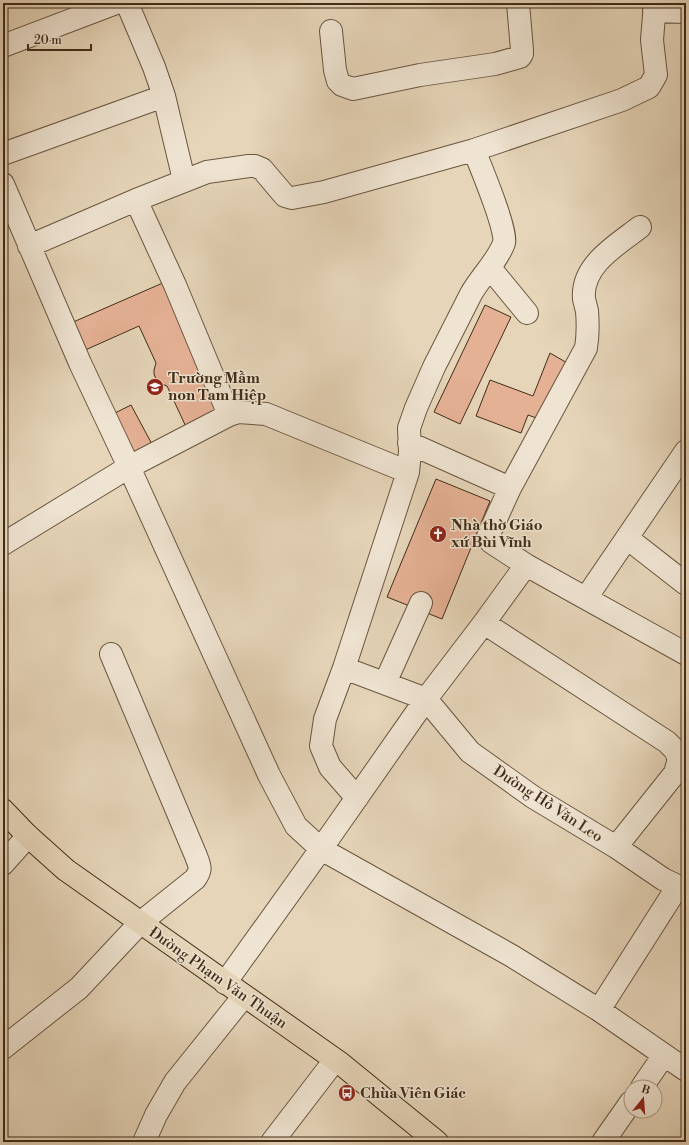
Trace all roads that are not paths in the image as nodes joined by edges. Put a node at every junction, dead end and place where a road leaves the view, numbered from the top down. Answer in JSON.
{"nodes":[{"id":1,"x":116,"y":3,"type":"edge"},
{"id":2,"x":127,"y":3,"type":"edge"},
{"id":3,"x":518,"y":3,"type":"edge"},
{"id":4,"x":654,"y":7,"type":"edge"},
{"id":5,"x":686,"y":12,"type":"edge"},
{"id":6,"x":331,"y":31,"type":"dead end"},
{"id":7,"x":3,"y":46,"type":"edge"},
{"id":8,"x":164,"y":96,"type":"junction"},
{"id":9,"x":474,"y":150,"type":"junction"},
{"id":10,"x":3,"y":154,"type":"edge"},
{"id":11,"x":184,"y":180,"type":"junction"},
{"id":12,"x":3,"y":184,"type":"edge"},
{"id":13,"x":136,"y":200,"type":"junction"},
{"id":14,"x":11,"y":225,"type":"edge"},
{"id":15,"x":640,"y":227,"type":"dead end"},
{"id":16,"x":29,"y":246,"type":"junction"},
{"id":17,"x":490,"y":268,"type":"junction"},
{"id":18,"x":527,"y":313,"type":"dead end"},
{"id":19,"x":229,"y":415,"type":"junction"},
{"id":20,"x":409,"y":443,"type":"junction"},
{"id":21,"x":683,"y":462,"type":"edge"},
{"id":22,"x":129,"y":467,"type":"junction"},
{"id":23,"x":408,"y":472,"type":"junction"},
{"id":24,"x":510,"y":488,"type":"junction"},
{"id":25,"x":627,"y":538,"type":"junction"},
{"id":26,"x":3,"y":544,"type":"edge"},
{"id":27,"x":526,"y":565,"type":"junction"},
{"id":28,"x":686,"y":584,"type":"edge"},
{"id":29,"x":586,"y":598,"type":"junction"},
{"id":30,"x":421,"y":603,"type":"dead end"},
{"id":31,"x":484,"y":624,"type":"junction"},
{"id":32,"x":111,"y":654,"type":"dead end"},
{"id":33,"x":686,"y":654,"type":"edge"},
{"id":34,"x":344,"y":668,"type":"junction"},
{"id":35,"x":385,"y":683,"type":"junction"},
{"id":36,"x":426,"y":699,"type":"junction"},
{"id":37,"x":357,"y":798,"type":"junction"},
{"id":38,"x":3,"y":810,"type":"edge"},
{"id":39,"x":28,"y":836,"type":"junction"},
{"id":40,"x":616,"y":847,"type":"junction"},
{"id":41,"x":322,"y":849,"type":"junction"},
{"id":42,"x":3,"y":864,"type":"edge"},
{"id":43,"x":682,"y":888,"type":"edge"},
{"id":44,"x":140,"y":923,"type":"junction"},
{"id":45,"x":225,"y":983,"type":"junction"},
{"id":46,"x":244,"y":996,"type":"junction"},
{"id":47,"x":599,"y":1010,"type":"junction"},
{"id":48,"x":3,"y":1048,"type":"edge"},
{"id":49,"x":664,"y":1055,"type":"junction"},
{"id":50,"x":335,"y":1060,"type":"junction"},
{"id":51,"x":686,"y":1070,"type":"edge"},
{"id":52,"x":648,"y":1079,"type":"edge"},
{"id":53,"x":623,"y":1113,"type":"edge"},
{"id":54,"x":144,"y":1142,"type":"edge"},
{"id":55,"x":272,"y":1142,"type":"edge"},
{"id":56,"x":437,"y":1142,"type":"edge"},
{"id":57,"x":603,"y":1142,"type":"edge"}],
"edges":[{"from":1,"to":7,"type":"street"},
{"from":2,"to":8,"type":"street"},
{"from":3,"to":6,"type":"street"},
{"from":4,"to":5,"type":"street"},
{"from":4,"to":9,"type":"street"},
{"from":8,"to":10,"type":"street"},
{"from":8,"to":11,"type":"street"},
{"from":9,"to":11,"type":"street"},
{"from":9,"to":17,"type":"street"},
{"from":11,"to":13,"type":"street"},
{"from":12,"to":14,"type":"street"},
{"from":13,"to":16,"type":"street"},
{"from":13,"to":19,"type":"street"},
{"from":14,"to":16,"type":"street"},
{"from":15,"to":24,"type":"street"},
{"from":16,"to":22,"type":"street"},
{"from":17,"to":18,"type":"street"},
{"from":17,"to":20,"type":"street"},
{"from":19,"to":22,"type":"street"},
{"from":19,"to":23,"type":"street"},
{"from":20,"to":23,"type":"street"},
{"from":20,"to":24,"type":"street"},
{"from":21,"to":25,"type":"street"},
{"from":22,"to":26,"type":"street"},
{"from":22,"to":41,"type":"street"},
{"from":23,"to":34,"type":"street"},
{"from":24,"to":27,"type":"street"},
{"from":25,"to":28,"type":"street"},
{"from":25,"to":29,"type":"street"},
{"from":27,"to":29,"type":"street"},
{"from":27,"to":31,"type":"street"},
{"from":29,"to":33,"type":"street"},
{"from":30,"to":35,"type":"street"},
{"from":31,"to":36,"type":"street"},
{"from":31,"to":40,"type":"street"},
{"from":32,"to":44,"type":"street"},
{"from":34,"to":35,"type":"street"},
{"from":34,"to":37,"type":"street"},
{"from":35,"to":36,"type":"street"},
{"from":36,"to":37,"type":"street"},
{"from":36,"to":40,"type":"street","name":"Đường Hồ Văn Leo"},
{"from":37,"to":41,"type":"street"},
{"from":38,"to":39,"type":"main road","name":"Đường Phạm Văn Thuận"},
{"from":39,"to":42,"type":"street"},
{"from":39,"to":44,"type":"main road","name":"Đường Phạm Văn Thuận"},
{"from":40,"to":43,"type":"street","name":"Đường Hồ Văn Leo"},
{"from":41,"to":45,"type":"street"},
{"from":41,"to":47,"type":"street"},
{"from":43,"to":47,"type":"street"},
{"from":44,"to":45,"type":"main road","name":"Đường Phạm Văn Thuận"},
{"from":44,"to":48,"type":"street"},
{"from":45,"to":46,"type":"main road","name":"Đường Phạm Văn Thuận"},
{"from":46,"to":50,"type":"main road","name":"Đường Phạm Văn Thuận"},
{"from":46,"to":54,"type":"street"},
{"from":47,"to":49,"type":"street"},
{"from":49,"to":51,"type":"street"},
{"from":49,"to":52,"type":"street"},
{"from":50,"to":55,"type":"street"},
{"from":50,"to":56,"type":"main road","name":"Đường Phạm Văn Thuận"},
{"from":53,"to":57,"type":"street"}]}
